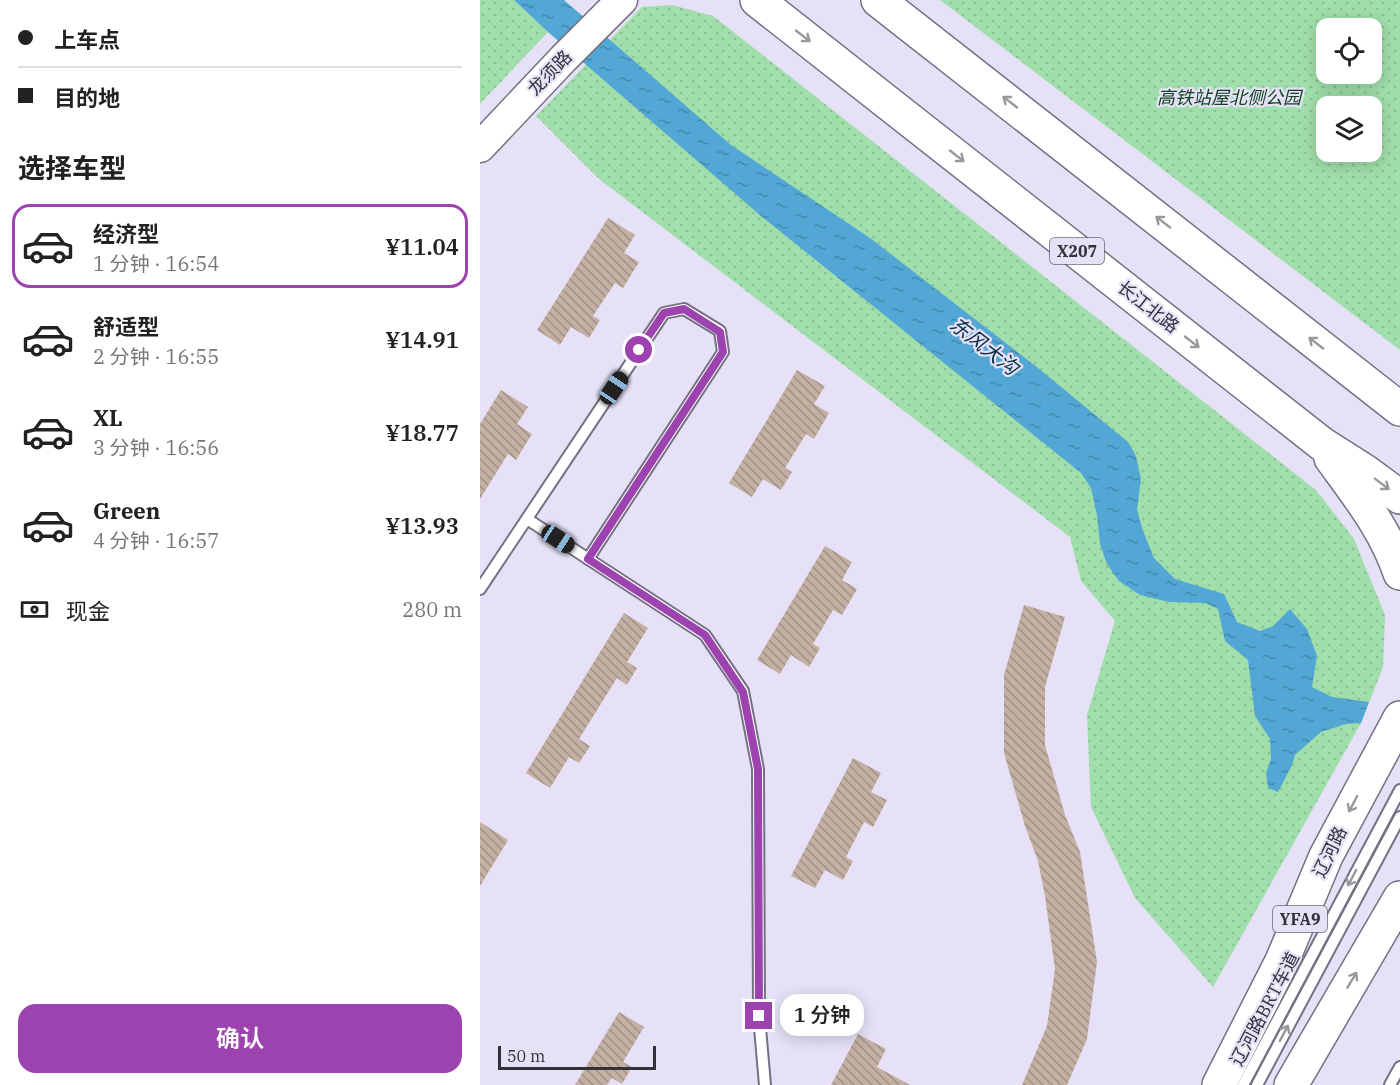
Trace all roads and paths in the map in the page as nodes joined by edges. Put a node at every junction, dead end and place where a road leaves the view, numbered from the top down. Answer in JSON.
{"nodes":[{"id":1,"x":757,"y":0,"type":"edge"},
{"id":2,"x":878,"y":0,"type":"edge"},
{"id":3,"x":613,"y":9,"type":"edge"},
{"id":4,"x":480,"y":147,"type":"edge"},
{"id":5,"x":1362,"y":379,"type":"junction"},
{"id":6,"x":1400,"y":391,"type":"edge"},
{"id":7,"x":1400,"y":409,"type":"edge"},
{"id":8,"x":1322,"y":444,"type":"junction"},
{"id":9,"x":1400,"y":497,"type":"edge"},
{"id":10,"x":527,"y":519,"type":"junction"},
{"id":11,"x":588,"y":559,"type":"junction"},
{"id":12,"x":1400,"y":573,"type":"edge"},
{"id":13,"x":480,"y":589,"type":"edge"},
{"id":14,"x":1400,"y":718,"type":"edge"},
{"id":15,"x":1400,"y":790,"type":"edge"},
{"id":16,"x":1400,"y":817,"type":"edge"},
{"id":17,"x":1400,"y":898,"type":"edge"},
{"id":18,"x":1400,"y":1067,"type":"edge"},
{"id":19,"x":765,"y":1085,"type":"edge"},
{"id":20,"x":1219,"y":1085,"type":"edge"},
{"id":21,"x":1244,"y":1085,"type":"edge"},
{"id":22,"x":1257,"y":1085,"type":"edge"},
{"id":23,"x":1290,"y":1085,"type":"edge"},
{"id":24,"x":1389,"y":1085,"type":"edge"}],
"edges":[{"from":1,"to":8,"type":"main road","name":"长江北路","number":"X207","one_way":true},
{"from":5,"to":2,"type":"main road","one_way":true},
{"from":3,"to":4,"type":"street","name":"龙须路"},
{"from":5,"to":6,"type":"main road"},
{"from":5,"to":7,"type":"main road"},
{"from":8,"to":9,"type":"main road","name":"长江北路","number":"X207","one_way":true},
{"from":8,"to":12,"type":"main road"},
{"from":10,"to":11,"type":"lane"},
{"from":10,"to":11,"type":"lane"},
{"from":10,"to":13,"type":"lane"},
{"from":11,"to":19,"type":"lane"},
{"from":14,"to":20,"type":"main road","name":"辽河路","number":"YFA9","one_way":true},
{"from":15,"to":21,"type":"lane","name":"辽河路BRT车道","one_way":true},
{"from":22,"to":16,"type":"lane","name":"辽河路BRT车道","one_way":true},
{"from":23,"to":17,"type":"main road","one_way":true},
{"from":18,"to":24,"type":"lane"}]}
